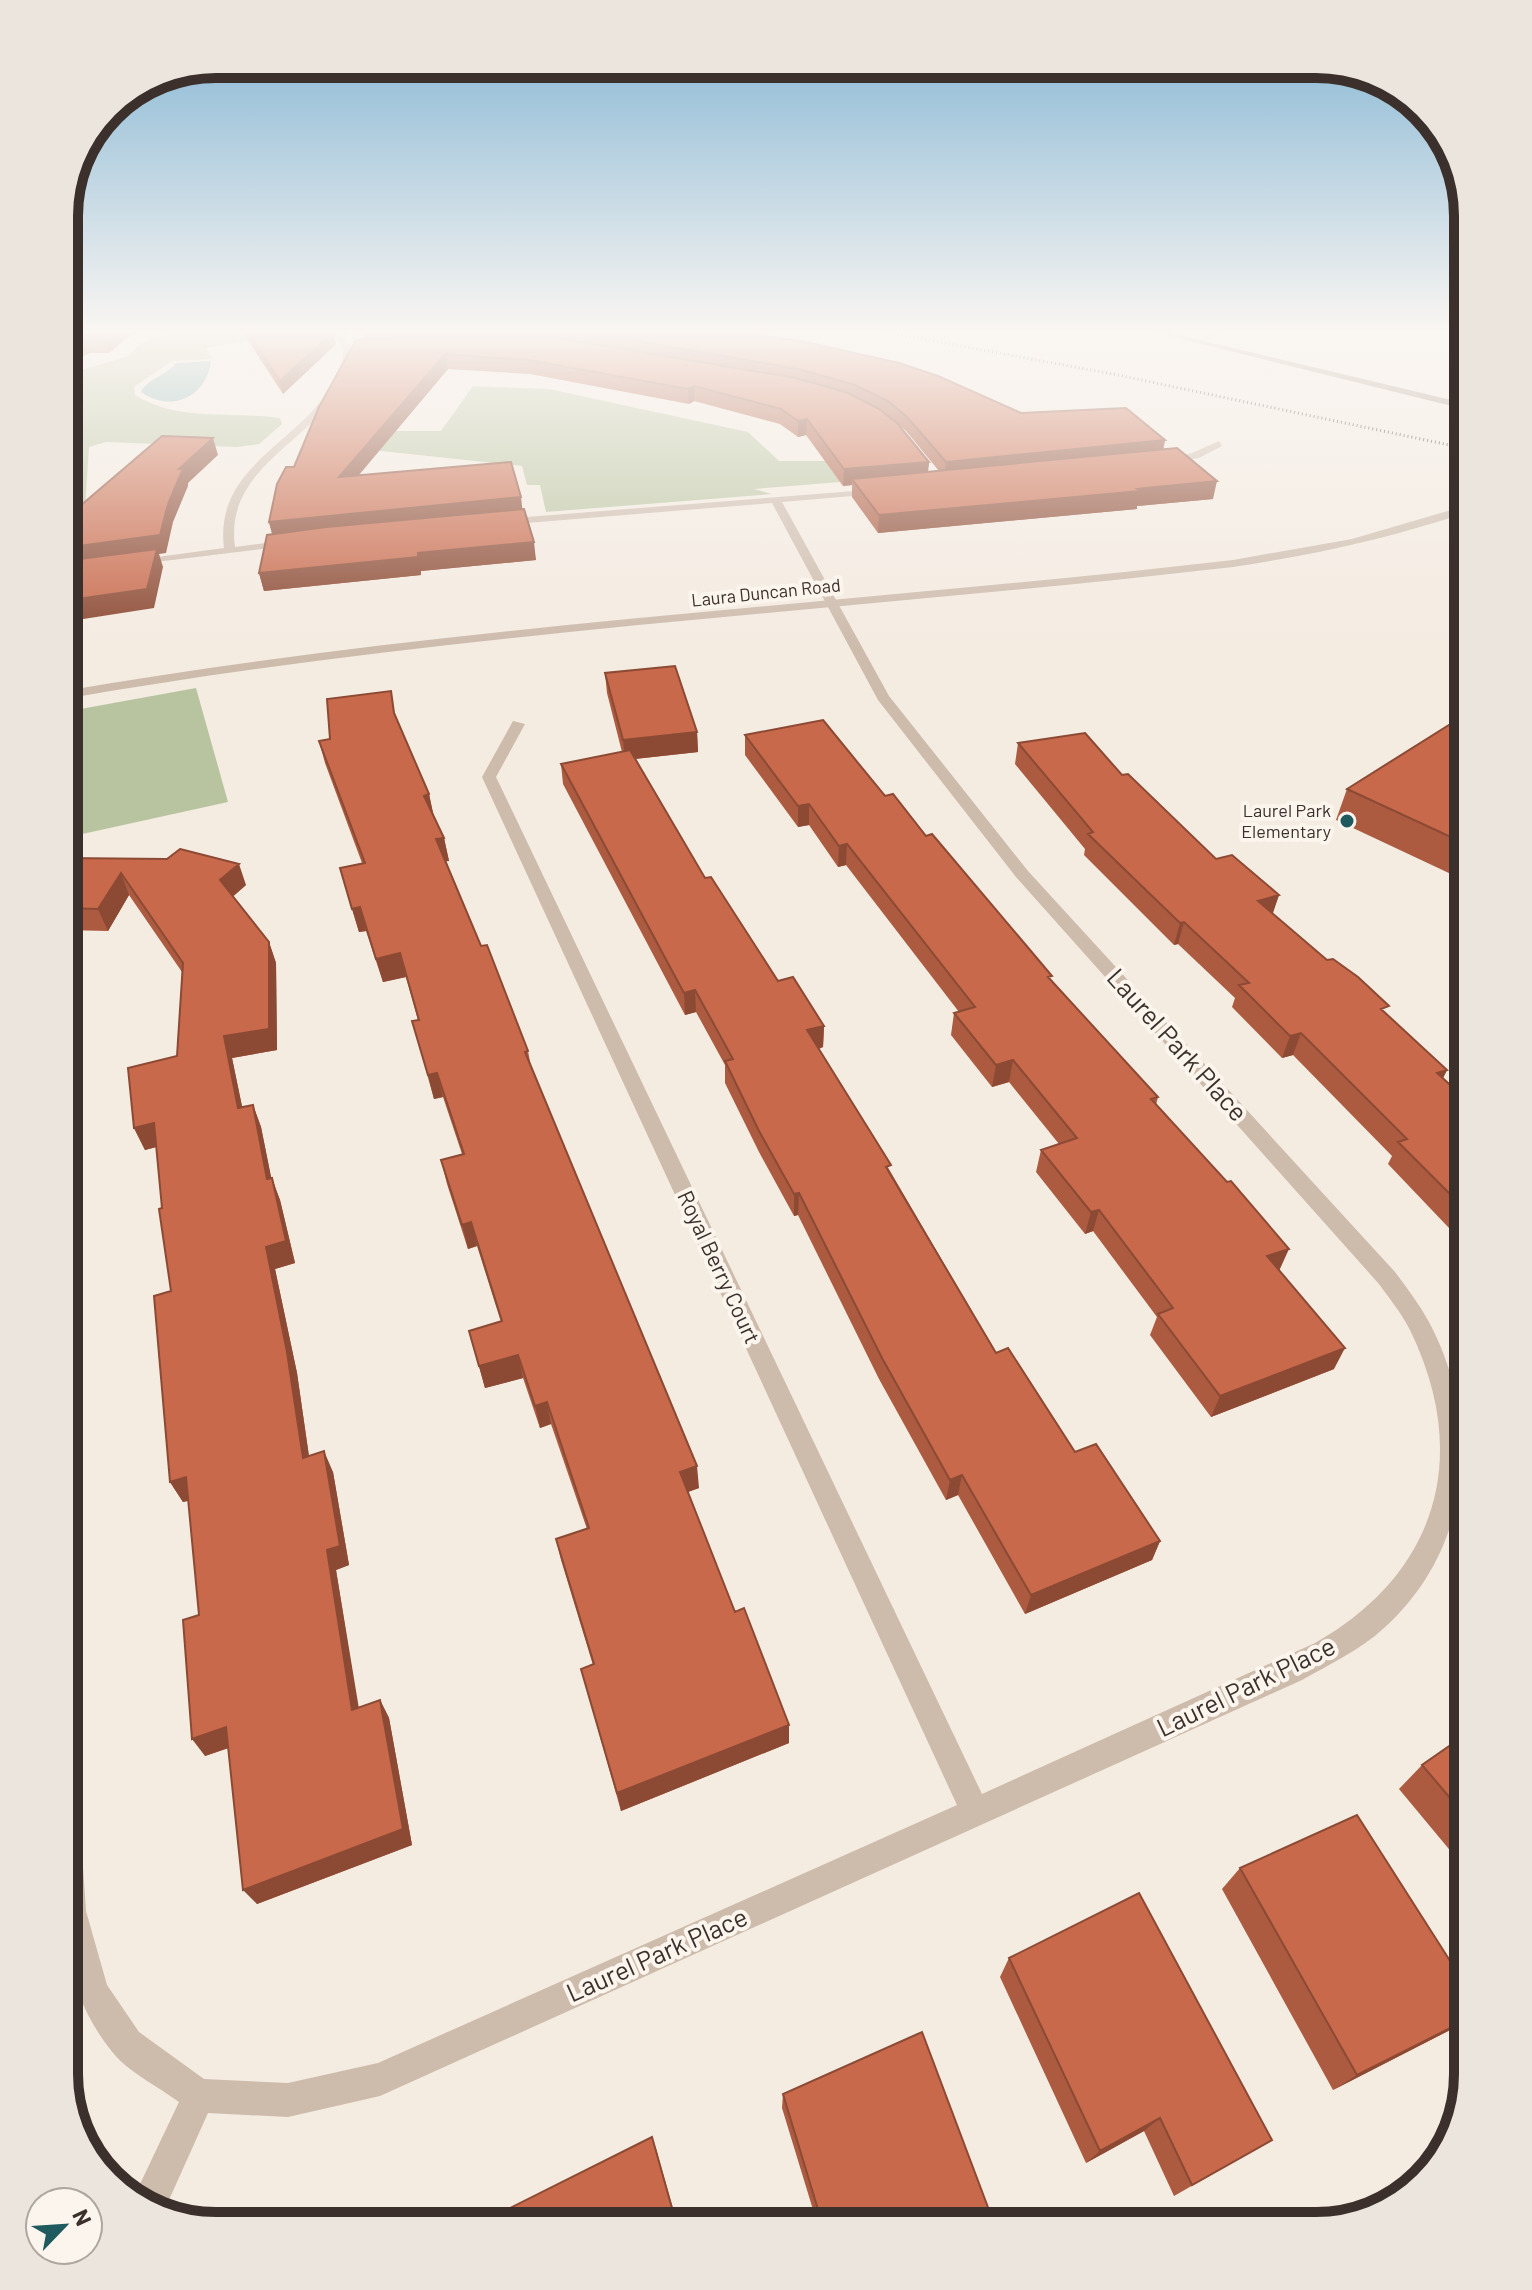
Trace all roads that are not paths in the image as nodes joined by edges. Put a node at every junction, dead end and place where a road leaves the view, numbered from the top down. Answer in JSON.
{"nodes":[{"id":1,"x":286,"y":437,"type":"edge"},
{"id":2,"x":1219,"y":444,"type":"dead end"},
{"id":3,"x":1143,"y":464,"type":"edge"},
{"id":4,"x":884,"y":491,"type":"edge"},
{"id":5,"x":776,"y":500,"type":"junction"},
{"id":6,"x":1454,"y":512,"type":"edge"},
{"id":7,"x":485,"y":523,"type":"edge"},
{"id":8,"x":308,"y":541,"type":"edge"},
{"id":9,"x":230,"y":549,"type":"junction"},
{"id":10,"x":120,"y":565,"type":"edge"},
{"id":11,"x":834,"y":604,"type":"junction"},
{"id":12,"x":78,"y":693,"type":"edge"},
{"id":13,"x":518,"y":724,"type":"dead end"},
{"id":14,"x":975,"y":1811,"type":"junction"},
{"id":15,"x":78,"y":1940,"type":"edge"},
{"id":16,"x":199,"y":2096,"type":"junction"},
{"id":17,"x":152,"y":2197,"type":"edge"}],
"edges":[{"from":1,"to":9,"type":"street"},
{"from":2,"to":3,"type":"street"},
{"from":4,"to":5,"type":"street"},
{"from":5,"to":7,"type":"street"},
{"from":5,"to":11,"type":"street","name":"Laurel Park Place"},
{"from":6,"to":11,"type":"street","name":"Laura Duncan Road"},
{"from":8,"to":9,"type":"street"},
{"from":9,"to":10,"type":"street"},
{"from":11,"to":12,"type":"street","name":"Laura Duncan Road"},
{"from":11,"to":14,"type":"street","name":"Laurel Park Place"},
{"from":13,"to":14,"type":"street","name":"Royal Berry Court"},
{"from":14,"to":16,"type":"street","name":"Laurel Park Place"},
{"from":15,"to":16,"type":"street"},
{"from":16,"to":17,"type":"street"}]}
